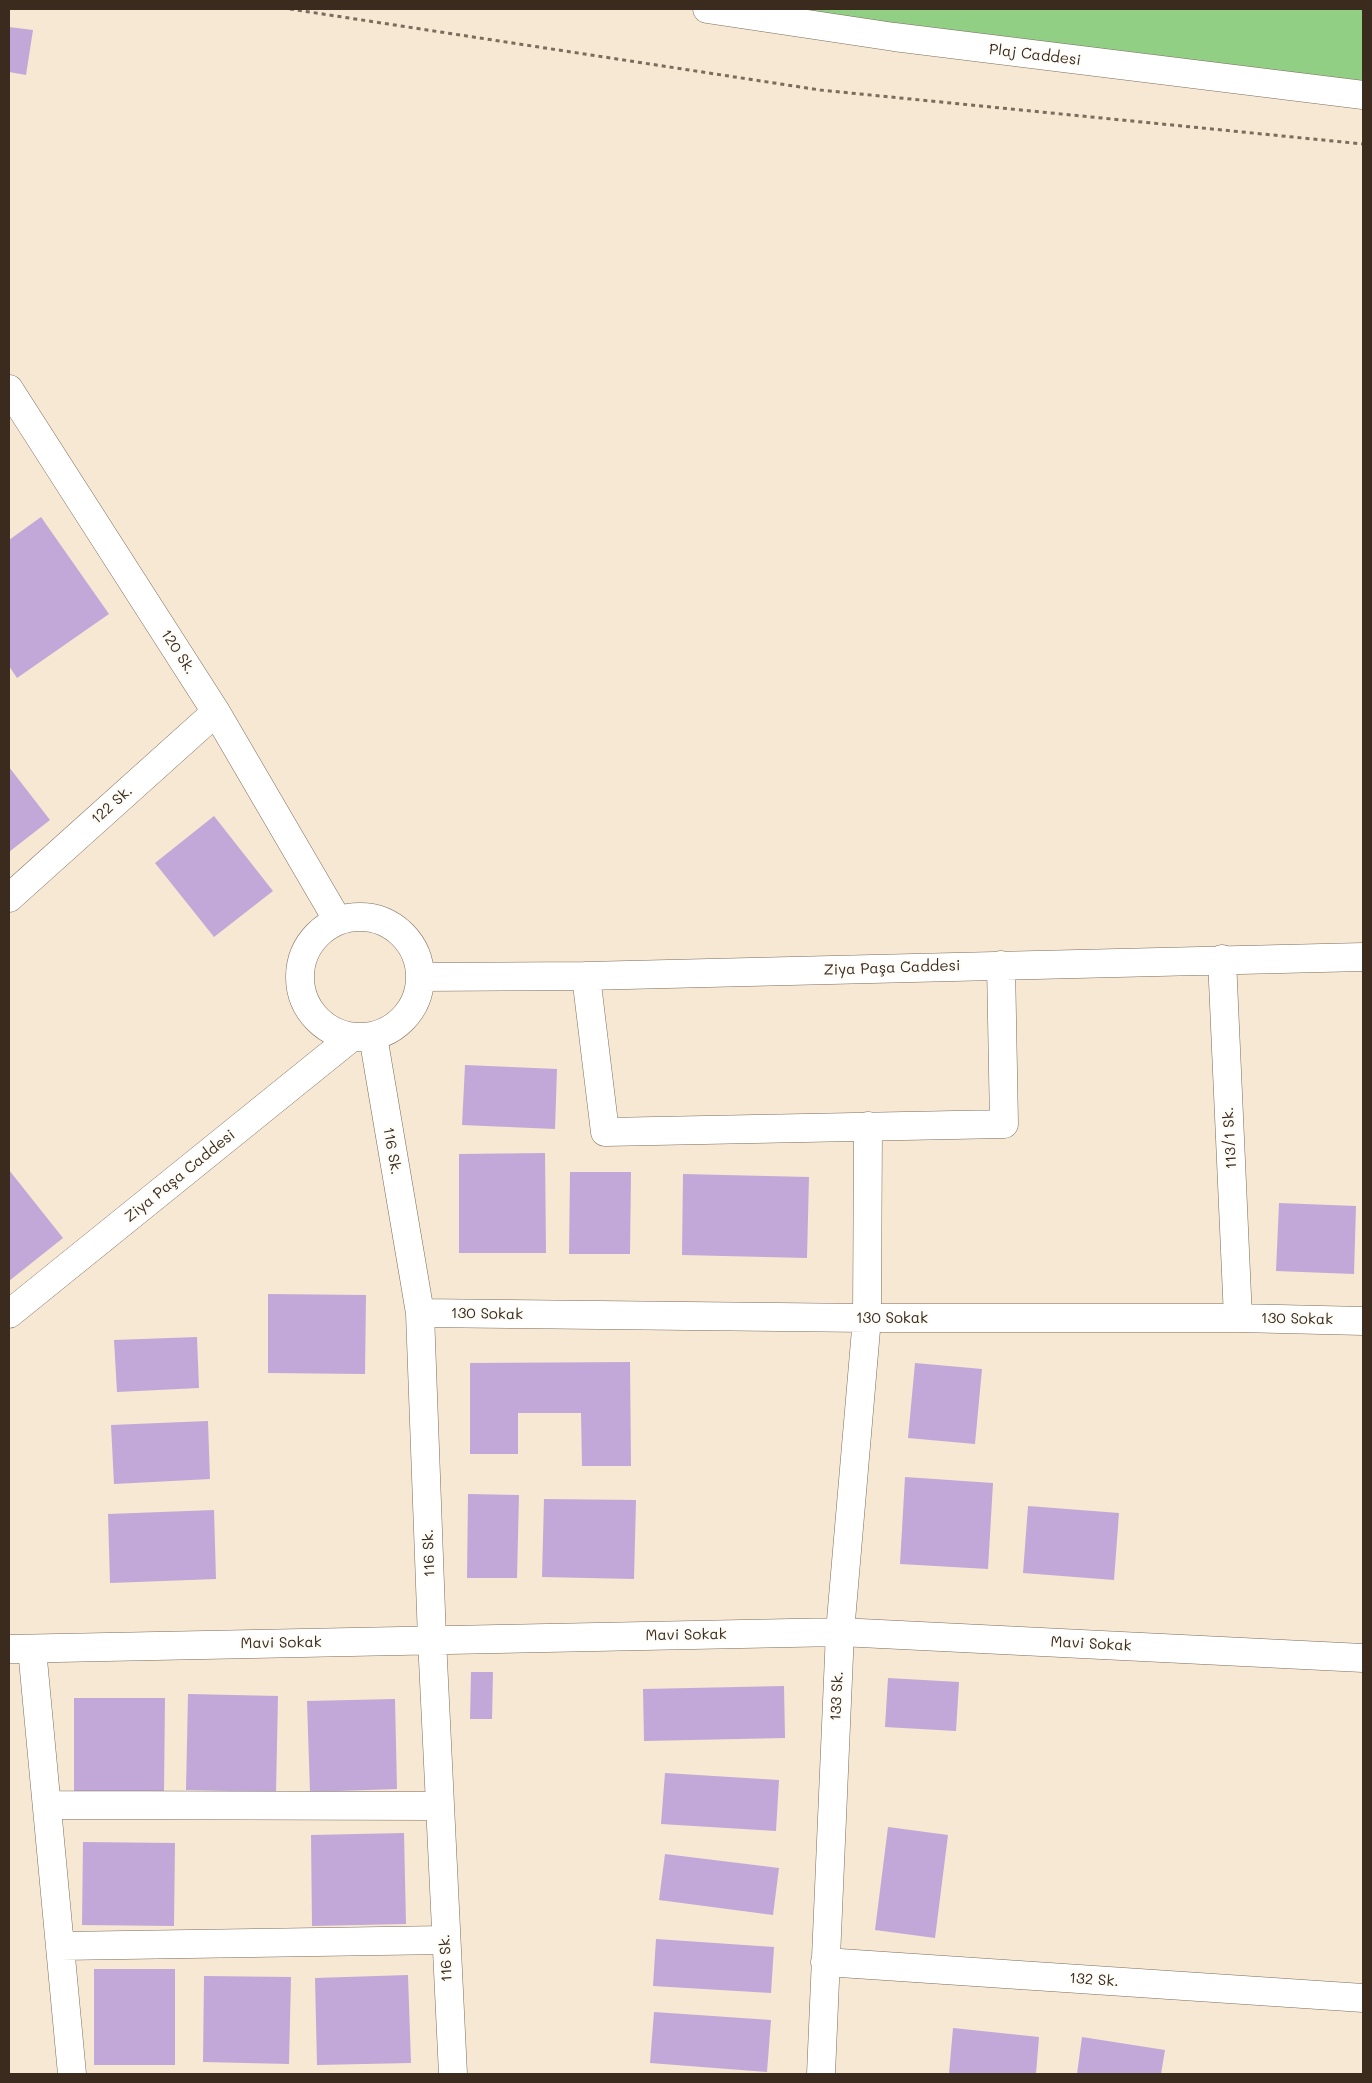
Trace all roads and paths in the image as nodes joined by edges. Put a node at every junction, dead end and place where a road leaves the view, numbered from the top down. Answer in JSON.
{"nodes":[{"id":1,"x":290,"y":9,"type":"edge"},
{"id":2,"x":708,"y":9,"type":"edge"},
{"id":3,"x":1363,"y":95,"type":"edge"},
{"id":4,"x":1363,"y":144,"type":"edge"},
{"id":5,"x":9,"y":389,"type":"edge"},
{"id":6,"x":216,"y":712,"type":"junction"},
{"id":7,"x":9,"y":898,"type":"edge"},
{"id":8,"x":338,"y":921,"type":"junction"},
{"id":9,"x":1363,"y":957,"type":"edge"},
{"id":10,"x":1222,"y":959,"type":"junction"},
{"id":11,"x":1001,"y":964,"type":"junction"},
{"id":12,"x":586,"y":976,"type":"junction"},
{"id":13,"x":420,"y":977,"type":"junction"},
{"id":14,"x":362,"y":1036,"type":"junction"},
{"id":15,"x":868,"y":1126,"type":"junction"},
{"id":16,"x":420,"y":1313,"type":"junction"},
{"id":17,"x":9,"y":1314,"type":"edge"},
{"id":18,"x":867,"y":1318,"type":"junction"},
{"id":19,"x":1238,"y":1318,"type":"junction"},
{"id":20,"x":1363,"y":1321,"type":"edge"},
{"id":21,"x":840,"y":1632,"type":"junction"},
{"id":22,"x":432,"y":1639,"type":"junction"},
{"id":23,"x":21,"y":1649,"type":"edge"},
{"id":24,"x":1363,"y":1658,"type":"edge"},
{"id":25,"x":47,"y":1805,"type":"junction"},
{"id":26,"x":439,"y":1806,"type":"junction"},
{"id":27,"x":445,"y":1940,"type":"junction"},
{"id":28,"x":60,"y":1946,"type":"junction"},
{"id":29,"x":825,"y":1962,"type":"junction"},
{"id":30,"x":1363,"y":1998,"type":"edge"},
{"id":31,"x":72,"y":2074,"type":"edge"},
{"id":32,"x":453,"y":2074,"type":"edge"},
{"id":33,"x":820,"y":2074,"type":"edge"}],
"edges":[{"from":1,"to":4,"type":"path"},
{"from":2,"to":3,"type":"street","name":"Plaj Caddesi"},
{"from":5,"to":6,"type":"street","name":"120 Sk."},
{"from":6,"to":7,"type":"street","name":"122 Sk."},
{"from":6,"to":8,"type":"street","name":"120 Sk."},
{"from":8,"to":13,"type":"street","name":"Ziya Paşa Caddesi"},
{"from":8,"to":14,"type":"street","name":"Ziya Paşa Caddesi"},
{"from":9,"to":10,"type":"street","name":"Ziya Paşa Caddesi"},
{"from":10,"to":11,"type":"street","name":"Ziya Paşa Caddesi"},
{"from":10,"to":19,"type":"street","name":"113/1 Sk."},
{"from":11,"to":12,"type":"street","name":"Ziya Paşa Caddesi"},
{"from":11,"to":15,"type":"street"},
{"from":12,"to":13,"type":"street","name":"Ziya Paşa Caddesi"},
{"from":12,"to":15,"type":"street"},
{"from":13,"to":14,"type":"street","name":"Ziya Paşa Caddesi"},
{"from":14,"to":16,"type":"street","name":"116 Sk."},
{"from":14,"to":17,"type":"street","name":"Ziya Paşa Caddesi"},
{"from":15,"to":18,"type":"street","name":"133 Sk."},
{"from":16,"to":18,"type":"street","name":"130 Sokak"},
{"from":16,"to":22,"type":"street","name":"116 Sk."},
{"from":18,"to":19,"type":"street","name":"130 Sokak"},
{"from":18,"to":21,"type":"street","name":"133 Sk."},
{"from":19,"to":20,"type":"street","name":"130 Sokak"},
{"from":21,"to":22,"type":"street","name":"Mavi Sokak"},
{"from":21,"to":24,"type":"street","name":"Mavi Sokak"},
{"from":21,"to":29,"type":"street","name":"133 Sk."},
{"from":22,"to":23,"type":"street","name":"Mavi Sokak"},
{"from":22,"to":26,"type":"street","name":"116 Sk."},
{"from":23,"to":25,"type":"street"},
{"from":25,"to":26,"type":"street"},
{"from":25,"to":28,"type":"street"},
{"from":26,"to":27,"type":"street","name":"116 Sk."},
{"from":27,"to":28,"type":"street"},
{"from":27,"to":32,"type":"street","name":"116 Sk."},
{"from":28,"to":31,"type":"street"},
{"from":29,"to":30,"type":"street","name":"132 Sk."},
{"from":29,"to":33,"type":"street","name":"133 Sk."}]}
